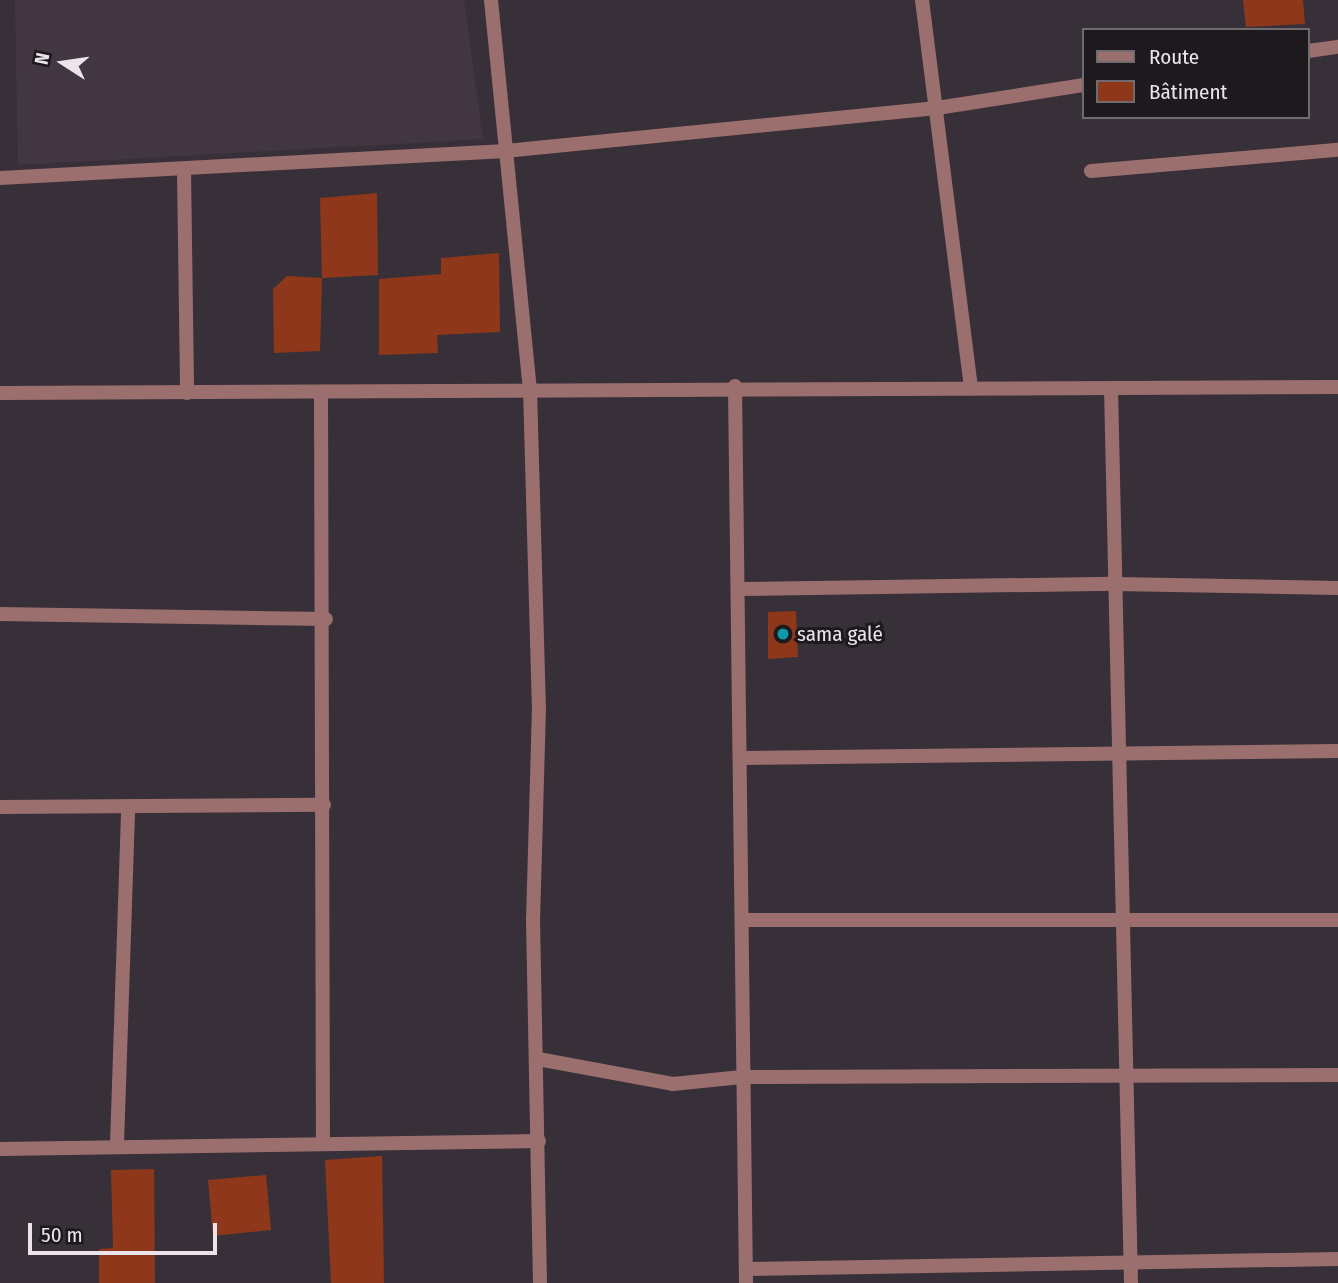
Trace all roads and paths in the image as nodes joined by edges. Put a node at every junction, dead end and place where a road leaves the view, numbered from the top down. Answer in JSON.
{"nodes":[{"id":1,"x":491,"y":0,"type":"edge"},
{"id":2,"x":922,"y":0,"type":"edge"},
{"id":3,"x":1338,"y":47,"type":"edge"},
{"id":4,"x":1310,"y":51,"type":"edge"},
{"id":5,"x":1082,"y":85,"type":"edge"},
{"id":6,"x":937,"y":107,"type":"junction"},
{"id":7,"x":1338,"y":150,"type":"edge"},
{"id":8,"x":506,"y":152,"type":"junction"},
{"id":9,"x":184,"y":170,"type":"junction"},
{"id":10,"x":1091,"y":171,"type":"dead end"},
{"id":11,"x":0,"y":178,"type":"edge"},
{"id":12,"x":735,"y":386,"type":"junction"},
{"id":13,"x":971,"y":386,"type":"junction"},
{"id":14,"x":1338,"y":387,"type":"edge"},
{"id":15,"x":530,"y":388,"type":"junction"},
{"id":16,"x":1111,"y":388,"type":"junction"},
{"id":17,"x":321,"y":392,"type":"junction"},
{"id":18,"x":0,"y":393,"type":"edge"},
{"id":19,"x":187,"y":393,"type":"junction"},
{"id":20,"x":1115,"y":584,"type":"junction"},
{"id":21,"x":1338,"y":588,"type":"edge"},
{"id":22,"x":740,"y":589,"type":"junction"},
{"id":23,"x":0,"y":614,"type":"edge"},
{"id":24,"x":326,"y":619,"type":"junction"},
{"id":25,"x":1117,"y":750,"type":"junction"},
{"id":26,"x":1338,"y":751,"type":"edge"},
{"id":27,"x":742,"y":758,"type":"junction"},
{"id":28,"x":324,"y":805,"type":"junction"},
{"id":29,"x":128,"y":806,"type":"junction"},
{"id":30,"x":0,"y":807,"type":"edge"},
{"id":31,"x":743,"y":920,"type":"junction"},
{"id":32,"x":1338,"y":920,"type":"edge"},
{"id":33,"x":1122,"y":923,"type":"junction"},
{"id":34,"x":538,"y":1059,"type":"junction"},
{"id":35,"x":1125,"y":1073,"type":"junction"},
{"id":36,"x":1338,"y":1075,"type":"edge"},
{"id":37,"x":742,"y":1077,"type":"junction"},
{"id":38,"x":539,"y":1141,"type":"junction"},
{"id":39,"x":323,"y":1144,"type":"junction"},
{"id":40,"x":117,"y":1145,"type":"junction"},
{"id":41,"x":0,"y":1149,"type":"edge"},
{"id":42,"x":1338,"y":1259,"type":"edge"},
{"id":43,"x":1131,"y":1263,"type":"junction"},
{"id":44,"x":746,"y":1276,"type":"edge"},
{"id":45,"x":540,"y":1283,"type":"edge"},
{"id":46,"x":1131,"y":1283,"type":"edge"}],
"edges":[{"from":1,"to":8,"type":"street"},
{"from":2,"to":6,"type":"street"},
{"from":3,"to":4,"type":"street"},
{"from":5,"to":6,"type":"street"},
{"from":6,"to":8,"type":"street"},
{"from":6,"to":13,"type":"street"},
{"from":7,"to":10,"type":"street"},
{"from":8,"to":9,"type":"street"},
{"from":8,"to":15,"type":"street"},
{"from":9,"to":11,"type":"street"},
{"from":9,"to":19,"type":"street"},
{"from":12,"to":13,"type":"street"},
{"from":12,"to":15,"type":"street"},
{"from":12,"to":22,"type":"street"},
{"from":13,"to":16,"type":"street"},
{"from":14,"to":16,"type":"street"},
{"from":15,"to":17,"type":"street"},
{"from":15,"to":34,"type":"street"},
{"from":16,"to":20,"type":"street"},
{"from":17,"to":19,"type":"street"},
{"from":17,"to":24,"type":"street"},
{"from":18,"to":19,"type":"street"},
{"from":20,"to":21,"type":"street"},
{"from":20,"to":22,"type":"street"},
{"from":20,"to":25,"type":"street"},
{"from":22,"to":27,"type":"street"},
{"from":23,"to":24,"type":"street"},
{"from":24,"to":28,"type":"street"},
{"from":25,"to":26,"type":"street"},
{"from":25,"to":27,"type":"street"},
{"from":25,"to":33,"type":"street"},
{"from":27,"to":31,"type":"street"},
{"from":28,"to":29,"type":"street"},
{"from":28,"to":39,"type":"street"},
{"from":29,"to":30,"type":"street"},
{"from":29,"to":40,"type":"street"},
{"from":31,"to":33,"type":"street"},
{"from":31,"to":37,"type":"street"},
{"from":32,"to":33,"type":"street"},
{"from":33,"to":35,"type":"street"},
{"from":34,"to":37,"type":"street"},
{"from":34,"to":38,"type":"street"},
{"from":35,"to":36,"type":"street"},
{"from":35,"to":37,"type":"street"},
{"from":35,"to":43,"type":"street"},
{"from":37,"to":44,"type":"street"},
{"from":38,"to":39,"type":"street"},
{"from":38,"to":45,"type":"street"},
{"from":39,"to":40,"type":"street"},
{"from":40,"to":41,"type":"street"},
{"from":42,"to":43,"type":"street"},
{"from":43,"to":44,"type":"street"},
{"from":43,"to":46,"type":"street"}]}
